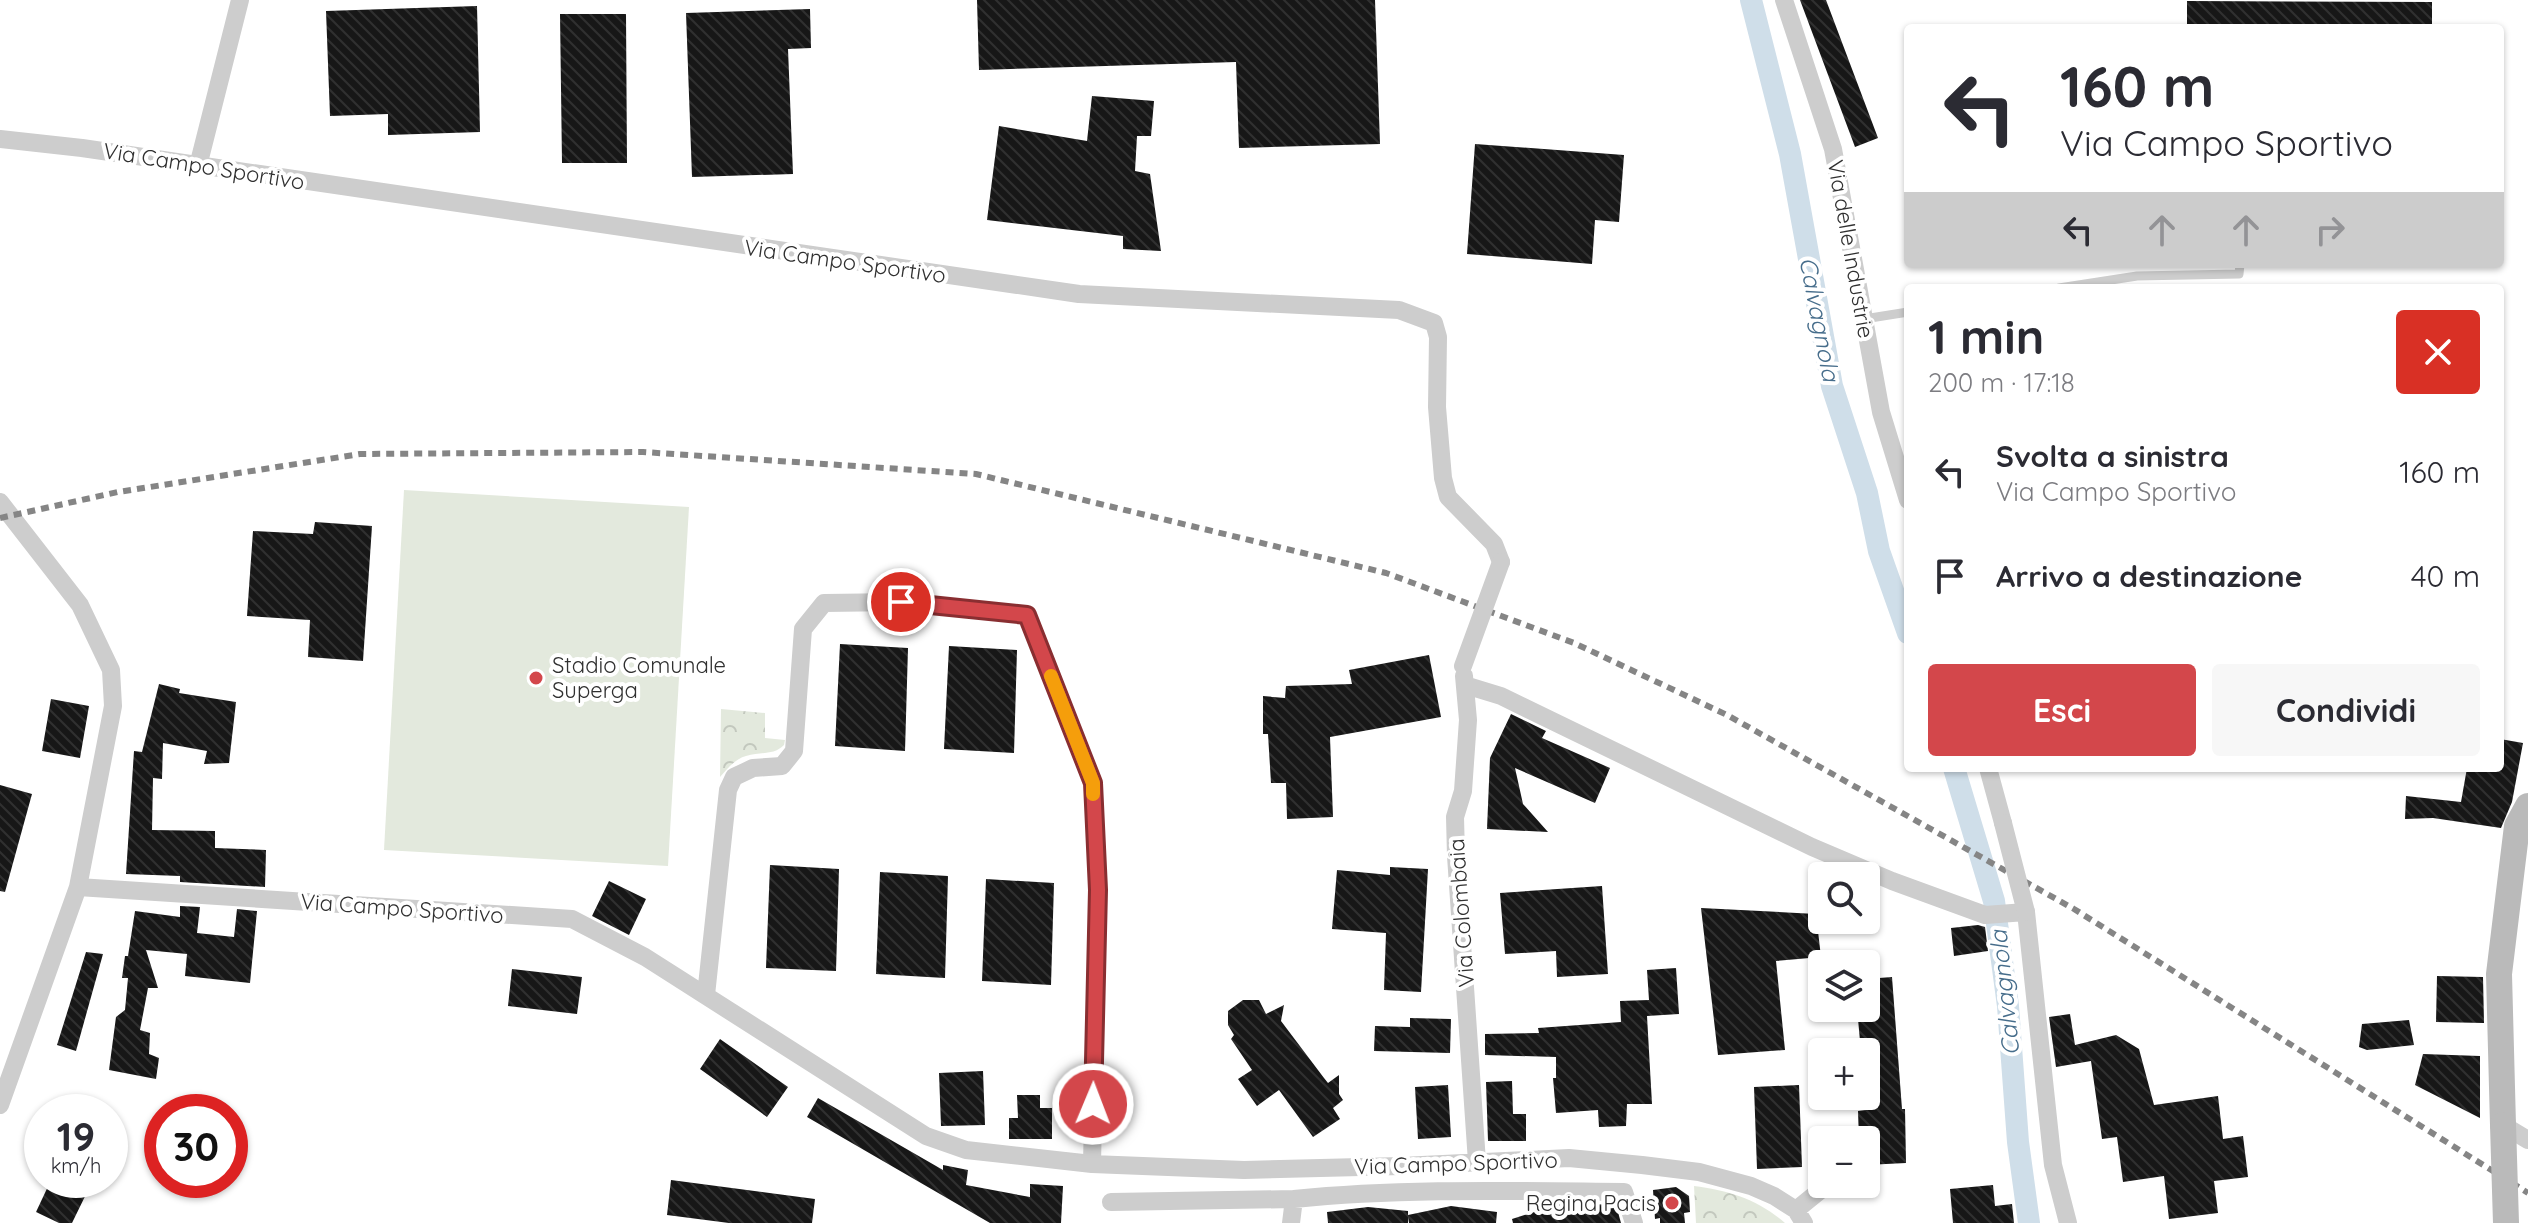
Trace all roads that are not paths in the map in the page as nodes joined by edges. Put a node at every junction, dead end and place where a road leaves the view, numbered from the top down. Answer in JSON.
{"nodes":[{"id":1,"x":240,"y":0,"type":"edge"},
{"id":2,"x":1784,"y":0,"type":"edge"},
{"id":3,"x":0,"y":139,"type":"edge"},
{"id":4,"x":198,"y":166,"type":"junction"},
{"id":5,"x":2240,"y":268,"type":"edge"},
{"id":6,"x":2085,"y":284,"type":"edge"},
{"id":7,"x":1904,"y":313,"type":"edge"},
{"id":8,"x":1864,"y":319,"type":"junction"},
{"id":9,"x":1904,"y":487,"type":"edge"},
{"id":10,"x":4,"y":509,"type":"edge"},
{"id":11,"x":1464,"y":675,"type":"junction"},
{"id":12,"x":1989,"y":772,"type":"edge"},
{"id":13,"x":2528,"y":806,"type":"edge"},
{"id":14,"x":78,"y":887,"type":"junction"},
{"id":15,"x":2026,"y":912,"type":"junction"},
{"id":16,"x":706,"y":995,"type":"junction"},
{"id":17,"x":15,"y":1065,"type":"junction"},
{"id":18,"x":0,"y":1080,"type":"edge"},
{"id":19,"x":0,"y":1105,"type":"edge"},
{"id":20,"x":2503,"y":1125,"type":"junction"},
{"id":21,"x":2528,"y":1140,"type":"edge"},
{"id":22,"x":1477,"y":1162,"type":"junction"},
{"id":23,"x":1092,"y":1164,"type":"junction"},
{"id":24,"x":1816,"y":1198,"type":"edge"},
{"id":25,"x":1294,"y":1199,"type":"junction"},
{"id":26,"x":1111,"y":1202,"type":"dead end"},
{"id":27,"x":1800,"y":1217,"type":"edge"},
{"id":28,"x":1291,"y":1223,"type":"edge"},
{"id":29,"x":1634,"y":1223,"type":"edge"},
{"id":30,"x":2068,"y":1223,"type":"edge"},
{"id":31,"x":2506,"y":1223,"type":"edge"}],
"edges":[{"from":1,"to":4,"type":"street"},
{"from":2,"to":8,"type":"street","name":"Via delle Industrie"},
{"from":3,"to":4,"type":"street","name":"Via Campo Sportivo"},
{"from":4,"to":11,"type":"street","name":"Via Campo Sportivo","bridge":true},
{"from":5,"to":6,"type":"lane"},
{"from":7,"to":8,"type":"lane"},
{"from":8,"to":9,"type":"street","name":"Via delle Industrie"},
{"from":10,"to":14,"type":"street"},
{"from":11,"to":15,"type":"street"},
{"from":11,"to":22,"type":"street","name":"Via Colombaia"},
{"from":12,"to":15,"type":"street","bridge":true},
{"from":13,"to":20,"type":"main road"},
{"from":14,"to":16,"type":"street","name":"Via Campo Sportivo"},
{"from":14,"to":17,"type":"street"},
{"from":15,"to":30,"type":"street"},
{"from":16,"to":23,"type":"street","name":"Via Campo Sportivo"},
{"from":16,"to":23,"type":"street"},
{"from":17,"to":18,"type":"street"},
{"from":17,"to":19,"type":"street"},
{"from":20,"to":21,"type":"street"},
{"from":20,"to":31,"type":"main road","bridge":true},
{"from":22,"to":23,"type":"street","name":"Via Campo Sportivo"},
{"from":22,"to":27,"type":"street","name":"Via Campo Sportivo"},
{"from":24,"to":27,"type":"street"},
{"from":25,"to":26,"type":"street"},
{"from":25,"to":28,"type":"street"},
{"from":25,"to":29,"type":"street"}]}
